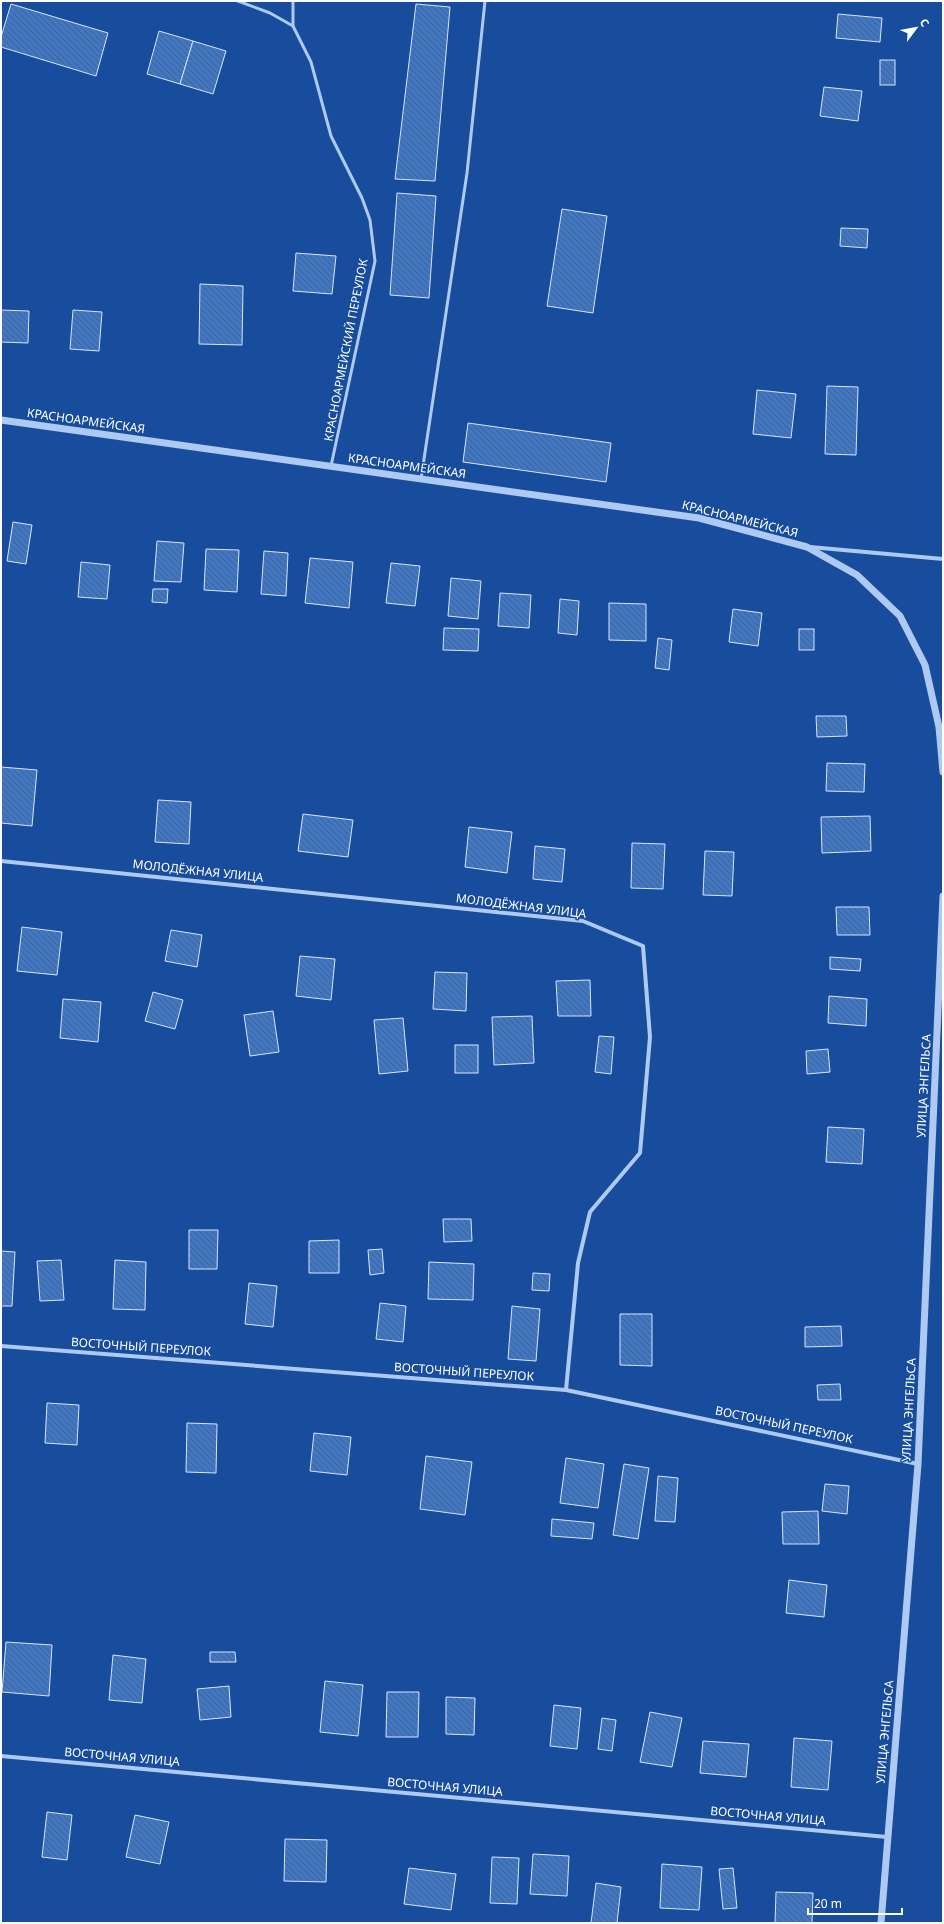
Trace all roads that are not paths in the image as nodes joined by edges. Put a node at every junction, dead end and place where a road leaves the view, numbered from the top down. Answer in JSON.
{"nodes":[{"id":1,"x":238,"y":1,"type":"edge"},
{"id":2,"x":293,"y":1,"type":"edge"},
{"id":3,"x":485,"y":1,"type":"edge"},
{"id":4,"x":293,"y":26,"type":"junction"},
{"id":5,"x":1,"y":420,"type":"edge"},
{"id":6,"x":331,"y":466,"type":"junction"},
{"id":7,"x":421,"y":479,"type":"junction"},
{"id":8,"x":807,"y":547,"type":"junction"},
{"id":9,"x":943,"y":559,"type":"edge"},
{"id":10,"x":943,"y":772,"type":"edge"},
{"id":11,"x":1,"y":861,"type":"edge"},
{"id":12,"x":943,"y":896,"type":"edge"},
{"id":13,"x":1,"y":1346,"type":"edge"},
{"id":14,"x":566,"y":1390,"type":"junction"},
{"id":15,"x":918,"y":1464,"type":"junction"},
{"id":16,"x":1,"y":1756,"type":"edge"},
{"id":17,"x":887,"y":1837,"type":"junction"},
{"id":18,"x":881,"y":1923,"type":"edge"}],
"edges":[{"from":1,"to":4,"type":"lane"},
{"from":2,"to":4,"type":"lane"},
{"from":3,"to":7,"type":"lane"},
{"from":4,"to":6,"type":"lane","name":"КРАСНОАРМЕЙСКИЙ ПЕРЕУЛОК"},
{"from":5,"to":6,"type":"street","name":"КРАСНОАРМЕЙСКАЯ"},
{"from":6,"to":7,"type":"street","name":"КРАСНОАРМЕЙСКАЯ"},
{"from":7,"to":8,"type":"street","name":"КРАСНОАРМЕЙСКАЯ"},
{"from":8,"to":9,"type":"street"},
{"from":8,"to":10,"type":"street"},
{"from":11,"to":14,"type":"street","name":"МОЛОДЁЖНАЯ УЛИЦА"},
{"from":12,"to":15,"type":"street","name":"УЛИЦА ЭНГЕЛЬСА"},
{"from":13,"to":14,"type":"street","name":"ВОСТОЧНЫЙ ПЕРЕУЛОК"},
{"from":14,"to":15,"type":"street","name":"ВОСТОЧНЫЙ ПЕРЕУЛОК"},
{"from":15,"to":17,"type":"street","name":"УЛИЦА ЭНГЕЛЬСА"},
{"from":16,"to":17,"type":"street","name":"ВОСТОЧНАЯ УЛИЦА"},
{"from":17,"to":18,"type":"street","name":"УЛИЦА ЭНГЕЛЬСА"}]}
